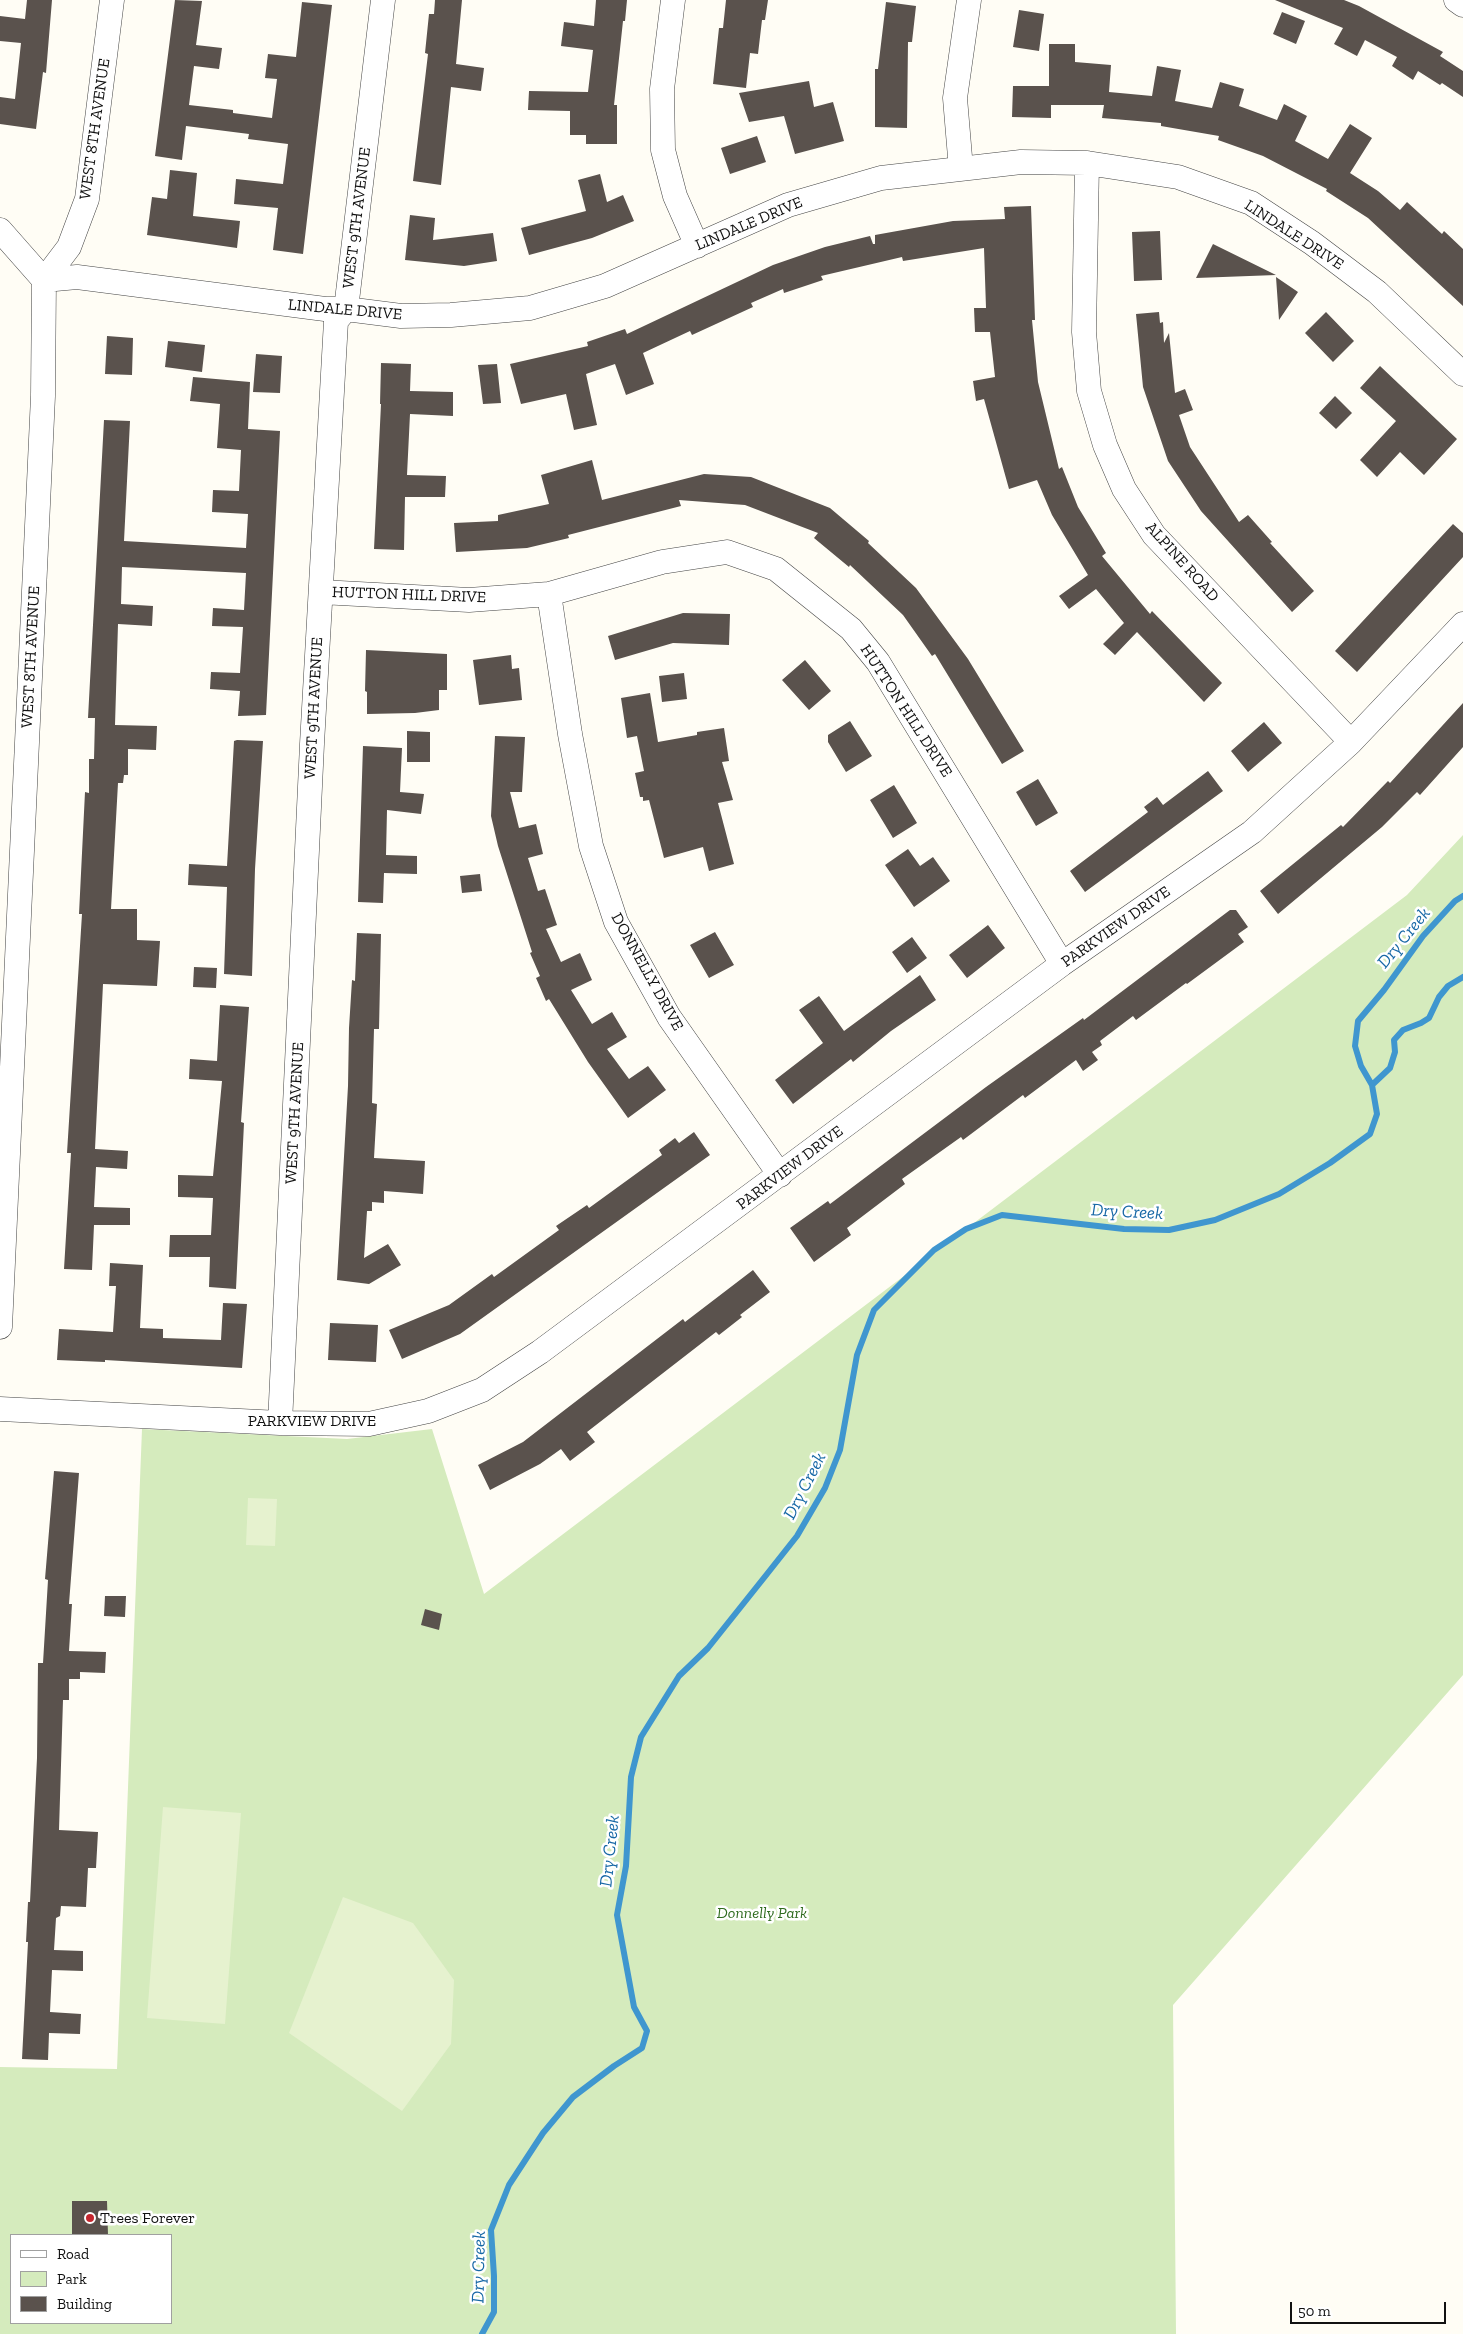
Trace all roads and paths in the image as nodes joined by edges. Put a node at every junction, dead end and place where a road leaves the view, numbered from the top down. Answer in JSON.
{"nodes":[{"id":1,"x":112,"y":0,"type":"edge"},
{"id":2,"x":383,"y":0,"type":"edge"},
{"id":3,"x":673,"y":0,"type":"edge"},
{"id":4,"x":968,"y":0,"type":"edge"},
{"id":5,"x":1456,"y":0,"type":"edge"},
{"id":6,"x":1463,"y":5,"type":"edge"},
{"id":7,"x":1087,"y":163,"type":"junction"},
{"id":8,"x":961,"y":168,"type":"junction"},
{"id":9,"x":0,"y":230,"type":"edge"},
{"id":10,"x":697,"y":246,"type":"junction"},
{"id":11,"x":44,"y":280,"type":"junction"},
{"id":12,"x":346,"y":309,"type":"junction"},
{"id":13,"x":1463,"y":374,"type":"edge"},
{"id":14,"x":321,"y":592,"type":"junction"},
{"id":15,"x":549,"y":594,"type":"junction"},
{"id":16,"x":1463,"y":624,"type":"edge"},
{"id":17,"x":1351,"y":742,"type":"junction"},
{"id":18,"x":1062,"y":964,"type":"junction"},
{"id":19,"x":780,"y":1175,"type":"junction"},
{"id":20,"x":0,"y":1327,"type":"edge"},
{"id":21,"x":0,"y":1408,"type":"edge"},
{"id":22,"x":280,"y":1422,"type":"junction"}],
"edges":[{"from":1,"to":11,"type":"street","name":"WEST 8TH AVENUE"},
{"from":2,"to":12,"type":"street","name":"WEST 9TH AVENUE"},
{"from":3,"to":10,"type":"street"},
{"from":4,"to":8,"type":"street"},
{"from":5,"to":6,"type":"street"},
{"from":7,"to":8,"type":"street","name":"LINDALE DRIVE"},
{"from":7,"to":13,"type":"street","name":"LINDALE DRIVE"},
{"from":7,"to":17,"type":"street","name":"ALPINE ROAD"},
{"from":8,"to":10,"type":"street","name":"LINDALE DRIVE"},
{"from":9,"to":11,"type":"street"},
{"from":10,"to":12,"type":"street","name":"LINDALE DRIVE"},
{"from":11,"to":12,"type":"street","name":"LINDALE DRIVE"},
{"from":11,"to":20,"type":"street","name":"WEST 8TH AVENUE"},
{"from":12,"to":14,"type":"street","name":"WEST 9TH AVENUE"},
{"from":14,"to":15,"type":"street","name":"HUTTON HILL DRIVE"},
{"from":14,"to":22,"type":"street","name":"WEST 9TH AVENUE"},
{"from":15,"to":18,"type":"street","name":"HUTTON HILL DRIVE"},
{"from":15,"to":19,"type":"street","name":"DONNELLY DRIVE"},
{"from":16,"to":17,"type":"street","name":"PARKVIEW DRIVE"},
{"from":17,"to":18,"type":"street","name":"PARKVIEW DRIVE"},
{"from":18,"to":19,"type":"street","name":"PARKVIEW DRIVE"},
{"from":19,"to":22,"type":"street","name":"PARKVIEW DRIVE"},
{"from":21,"to":22,"type":"street","name":"PARKVIEW DRIVE"}]}
